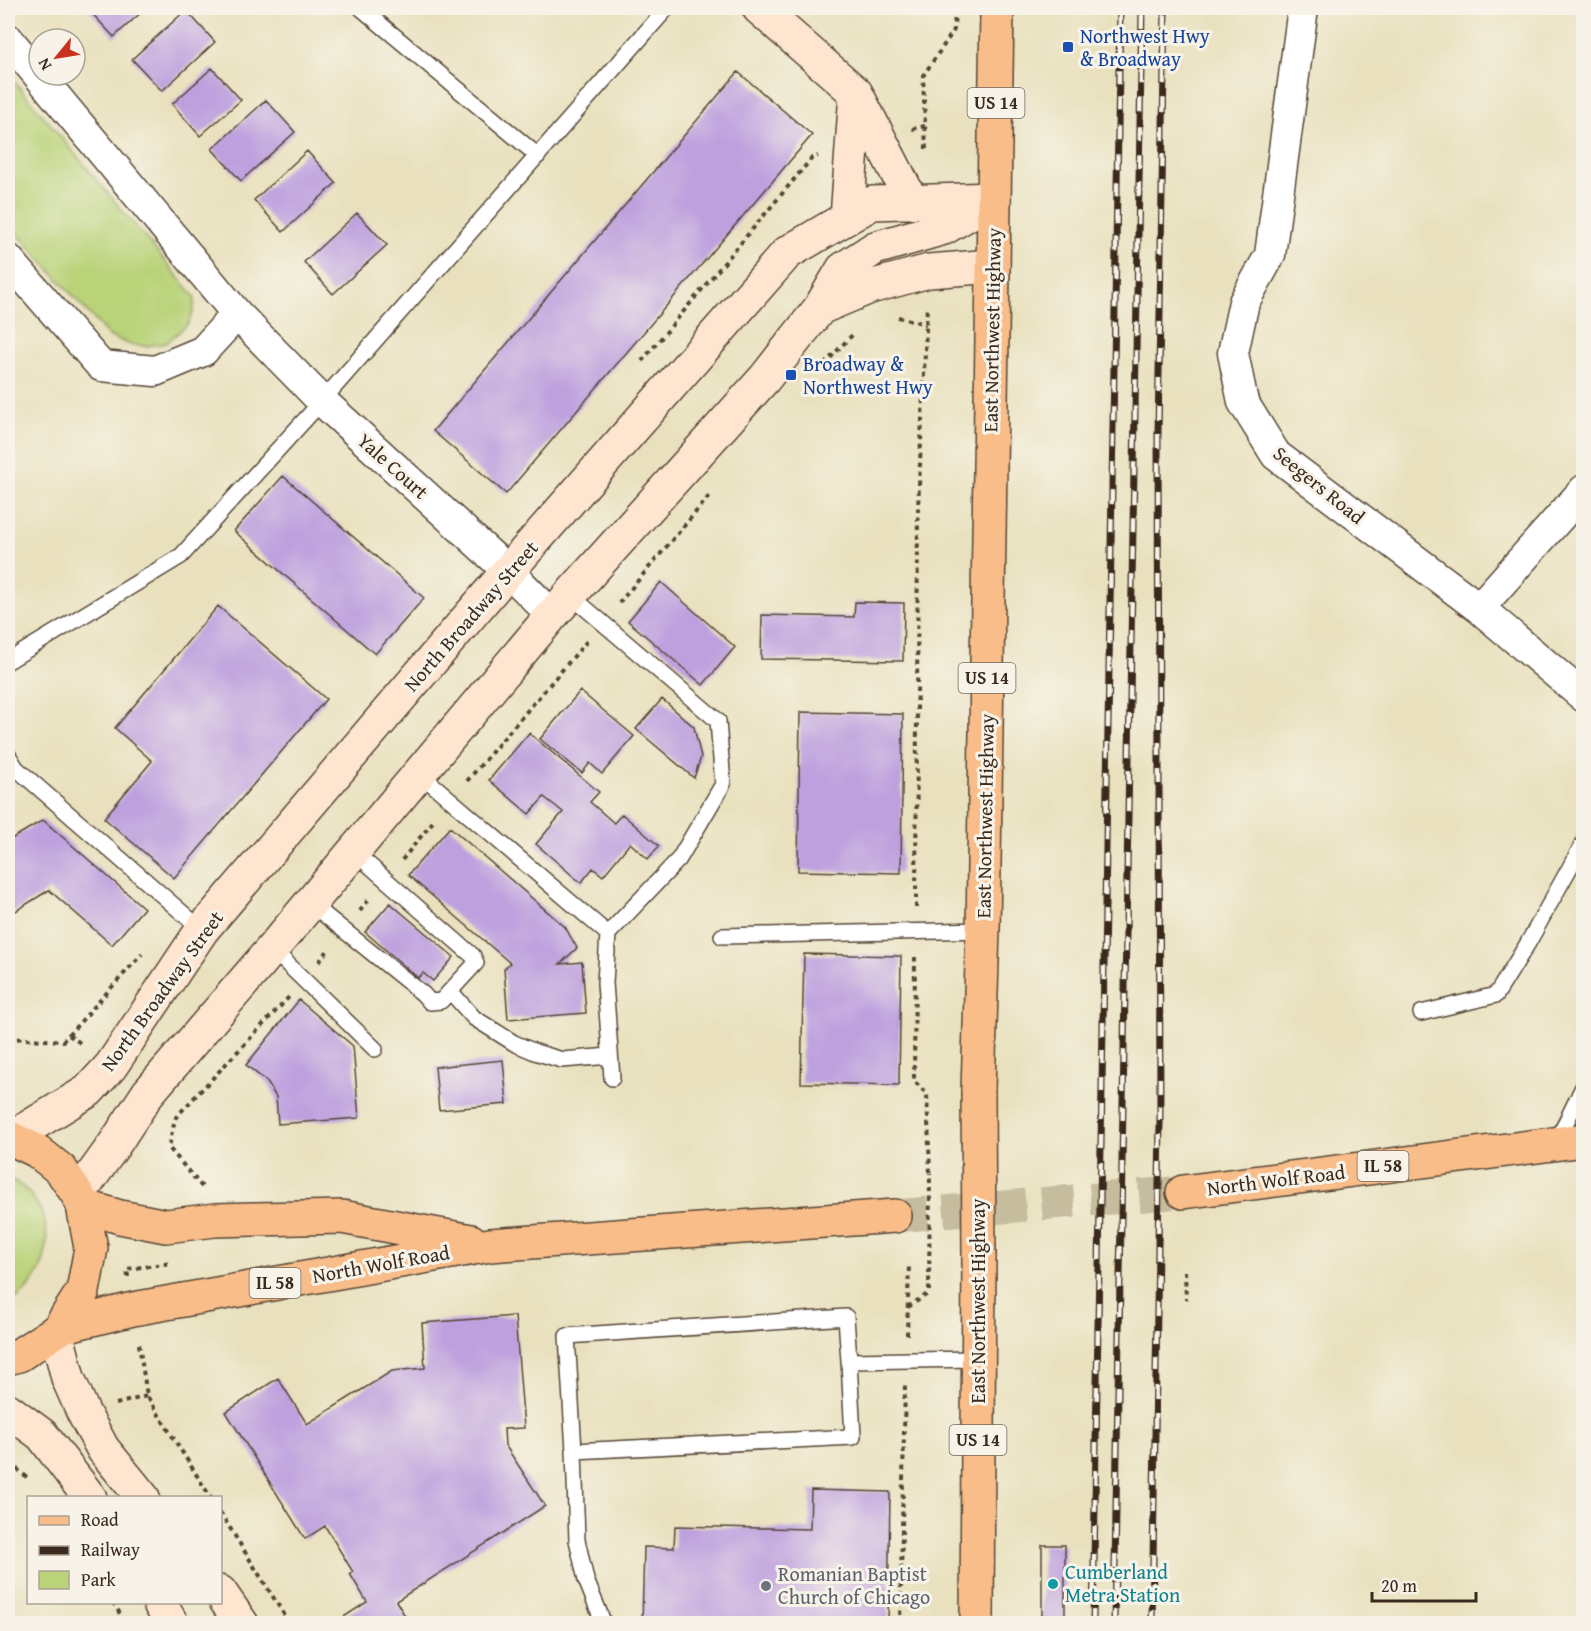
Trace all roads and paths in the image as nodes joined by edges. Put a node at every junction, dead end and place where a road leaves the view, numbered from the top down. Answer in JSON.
{"nodes":[{"id":1,"x":361,"y":8,"type":"edge"},
{"id":2,"x":667,"y":8,"type":"edge"},
{"id":3,"x":955,"y":8,"type":"edge"},
{"id":4,"x":997,"y":8,"type":"edge"},
{"id":5,"x":1303,"y":8,"type":"edge"},
{"id":6,"x":765,"y":10,"type":"edge"},
{"id":7,"x":8,"y":39,"type":"edge"},
{"id":8,"x":856,"y":93,"type":"junction"},
{"id":9,"x":925,"y":139,"type":"dead end"},
{"id":10,"x":537,"y":156,"type":"junction"},
{"id":11,"x":994,"y":198,"type":"junction"},
{"id":12,"x":912,"y":202,"type":"junction"},
{"id":13,"x":847,"y":218,"type":"junction"},
{"id":14,"x":8,"y":259,"type":"edge"},
{"id":15,"x":993,"y":266,"type":"junction"},
{"id":16,"x":820,"y":308,"type":"junction"},
{"id":17,"x":237,"y":314,"type":"junction"},
{"id":18,"x":891,"y":315,"type":"dead end"},
{"id":19,"x":855,"y":332,"type":"dead end"},
{"id":20,"x":816,"y":372,"type":"dead end"},
{"id":21,"x":322,"y":401,"type":"junction"},
{"id":22,"x":717,"y":487,"type":"dead end"},
{"id":23,"x":1584,"y":490,"type":"edge"},
{"id":24,"x":508,"y":571,"type":"junction"},
{"id":25,"x":561,"y":605,"type":"junction"},
{"id":26,"x":1479,"y":608,"type":"junction"},
{"id":27,"x":603,"y":622,"type":"junction"},
{"id":28,"x":8,"y":661,"type":"edge"},
{"id":29,"x":1584,"y":697,"type":"edge"},
{"id":30,"x":8,"y":755,"type":"edge"},
{"id":31,"x":419,"y":773,"type":"junction"},
{"id":32,"x":451,"y":801,"type":"junction"},
{"id":33,"x":1584,"y":842,"type":"edge"},
{"id":34,"x":353,"y":851,"type":"junction"},
{"id":35,"x":386,"y":879,"type":"junction"},
{"id":36,"x":310,"y":903,"type":"junction"},
{"id":37,"x":202,"y":930,"type":"junction"},
{"id":38,"x":983,"y":930,"type":"junction"},
{"id":39,"x":344,"y":931,"type":"junction"},
{"id":40,"x":915,"y":932,"type":"junction"},
{"id":41,"x":608,"y":934,"type":"junction"},
{"id":42,"x":722,"y":936,"type":"dead end"},
{"id":43,"x":272,"y":949,"type":"junction"},
{"id":44,"x":304,"y":980,"type":"junction"},
{"id":45,"x":450,"y":991,"type":"junction"},
{"id":46,"x":1421,"y":1012,"type":"dead end"},
{"id":47,"x":375,"y":1049,"type":"dead end"},
{"id":48,"x":610,"y":1056,"type":"junction"},
{"id":49,"x":612,"y":1078,"type":"dead end"},
{"id":50,"x":1584,"y":1085,"type":"edge"},
{"id":51,"x":9,"y":1138,"type":"edge"},
{"id":52,"x":1570,"y":1142,"type":"edge"},
{"id":53,"x":206,"y":1192,"type":"dead end"},
{"id":54,"x":1183,"y":1192,"type":"tunnel mouth"},
{"id":55,"x":80,"y":1200,"type":"junction"},
{"id":56,"x":896,"y":1216,"type":"tunnel mouth"},
{"id":57,"x":490,"y":1245,"type":"junction"},
{"id":58,"x":909,"y":1264,"type":"dead end"},
{"id":59,"x":1185,"y":1271,"type":"dead end"},
{"id":60,"x":1186,"y":1300,"type":"dead end"},
{"id":61,"x":907,"y":1308,"type":"junction"},
{"id":62,"x":58,"y":1329,"type":"junction"},
{"id":63,"x":140,"y":1351,"type":"dead end"},
{"id":64,"x":8,"y":1358,"type":"edge"},
{"id":65,"x":978,"y":1359,"type":"junction"},
{"id":66,"x":906,"y":1360,"type":"junction"},
{"id":67,"x":849,"y":1361,"type":"junction"},
{"id":68,"x":8,"y":1410,"type":"edge"},
{"id":69,"x":574,"y":1451,"type":"junction"},
{"id":70,"x":8,"y":1466,"type":"edge"},
{"id":71,"x":16,"y":1468,"type":"dead end"},
{"id":72,"x":89,"y":1496,"type":"edge"},
{"id":73,"x":142,"y":1496,"type":"edge"},
{"id":74,"x":210,"y":1496,"type":"edge"},
{"id":75,"x":222,"y":1515,"type":"edge"},
{"id":76,"x":222,"y":1595,"type":"edge"},
{"id":77,"x":114,"y":1604,"type":"edge"},
{"id":78,"x":160,"y":1604,"type":"edge"},
{"id":79,"x":126,"y":1623,"type":"edge"},
{"id":80,"x":172,"y":1623,"type":"edge"},
{"id":81,"x":242,"y":1623,"type":"edge"},
{"id":82,"x":290,"y":1623,"type":"edge"},
{"id":83,"x":604,"y":1623,"type":"edge"},
{"id":84,"x":900,"y":1623,"type":"edge"},
{"id":85,"x":977,"y":1623,"type":"edge"}],
"edges":[{"from":1,"to":10,"type":"lane"},
{"from":2,"to":10,"type":"lane"},
{"from":3,"to":9,"type":"path"},
{"from":4,"to":11,"type":"main road","name":"East Northwest Highway","number":"US 14"},
{"from":5,"to":26,"type":"street","name":"Seegers Road"},
{"from":6,"to":8,"type":"street"},
{"from":7,"to":17,"type":"street","name":"Yale Court"},
{"from":8,"to":12,"type":"street"},
{"from":8,"to":13,"type":"street"},
{"from":10,"to":21,"type":"lane"},
{"from":11,"to":12,"type":"street","name":"North Broadway Street"},
{"from":11,"to":15,"type":"main road","name":"East Northwest Highway","number":"US 14"},
{"from":11,"to":16,"type":"street"},
{"from":12,"to":13,"type":"street","name":"North Broadway Street"},
{"from":13,"to":24,"type":"street","name":"North Broadway Street"},
{"from":14,"to":17,"type":"street"},
{"from":15,"to":16,"type":"street"},
{"from":15,"to":38,"type":"main road","name":"East Northwest Highway","number":"US 14"},
{"from":16,"to":25,"type":"street"},
{"from":17,"to":21,"type":"street","name":"Yale Court"},
{"from":18,"to":40,"type":"path"},
{"from":19,"to":20,"type":"path"},
{"from":21,"to":24,"type":"street","name":"Yale Court"},
{"from":21,"to":28,"type":"lane"},
{"from":22,"to":27,"type":"path"},
{"from":23,"to":26,"type":"street"},
{"from":24,"to":25,"type":"street","name":"Yale Court"},
{"from":24,"to":37,"type":"street","name":"North Broadway Street"},
{"from":25,"to":27,"type":"lane"},
{"from":25,"to":31,"type":"street"},
{"from":26,"to":29,"type":"street","name":"Seegers Road"},
{"from":27,"to":32,"type":"path"},
{"from":27,"to":41,"type":"lane"},
{"from":30,"to":37,"type":"lane"},
{"from":31,"to":32,"type":"lane"},
{"from":31,"to":34,"type":"street"},
{"from":32,"to":35,"type":"path"},
{"from":32,"to":41,"type":"lane"},
{"from":33,"to":46,"type":"lane"},
{"from":34,"to":35,"type":"lane"},
{"from":34,"to":36,"type":"street"},
{"from":35,"to":39,"type":"path"},
{"from":35,"to":45,"type":"lane"},
{"from":36,"to":39,"type":"lane"},
{"from":36,"to":43,"type":"street"},
{"from":37,"to":51,"type":"street","name":"North Broadway Street"},
{"from":38,"to":40,"type":"lane"},
{"from":38,"to":65,"type":"main road","name":"East Northwest Highway","number":"US 14","bridge":true},
{"from":39,"to":44,"type":"path"},
{"from":39,"to":45,"type":"lane"},
{"from":40,"to":42,"type":"lane"},
{"from":40,"to":61,"type":"path","bridge":true},
{"from":41,"to":48,"type":"lane"},
{"from":43,"to":44,"type":"lane"},
{"from":43,"to":55,"type":"street"},
{"from":44,"to":47,"type":"lane"},
{"from":44,"to":53,"type":"path"},
{"from":45,"to":48,"type":"lane"},
{"from":48,"to":49,"type":"lane"},
{"from":50,"to":52,"type":"lane"},
{"from":51,"to":55,"type":"main road","number":"IL 58"},
{"from":52,"to":54,"type":"main road","name":"North Wolf Road","number":"IL 58"},
{"from":55,"to":57,"type":"main road","name":"North Wolf Road"},
{"from":55,"to":62,"type":"main road","number":"IL 58"},
{"from":56,"to":57,"type":"main road","name":"North Wolf Road","number":"IL 58"},
{"from":57,"to":62,"type":"main road","name":"North Wolf Road","number":"IL 58"},
{"from":58,"to":61,"type":"path"},
{"from":59,"to":60,"type":"path"},
{"from":61,"to":66,"type":"path"},
{"from":62,"to":64,"type":"main road","number":"IL 58"},
{"from":62,"to":73,"type":"street"},
{"from":63,"to":74,"type":"path"},
{"from":65,"to":66,"type":"lane"},
{"from":65,"to":85,"type":"main road","name":"East Northwest Highway","number":"US 14"},
{"from":66,"to":67,"type":"lane"},
{"from":66,"to":84,"type":"path"},
{"from":67,"to":69,"type":"lane"},
{"from":67,"to":69,"type":"lane"},
{"from":68,"to":72,"type":"street"},
{"from":69,"to":83,"type":"lane"},
{"from":70,"to":71,"type":"path"},
{"from":75,"to":82,"type":"path"},
{"from":76,"to":81,"type":"street"},
{"from":77,"to":79,"type":"path"},
{"from":78,"to":80,"type":"street"}]}
